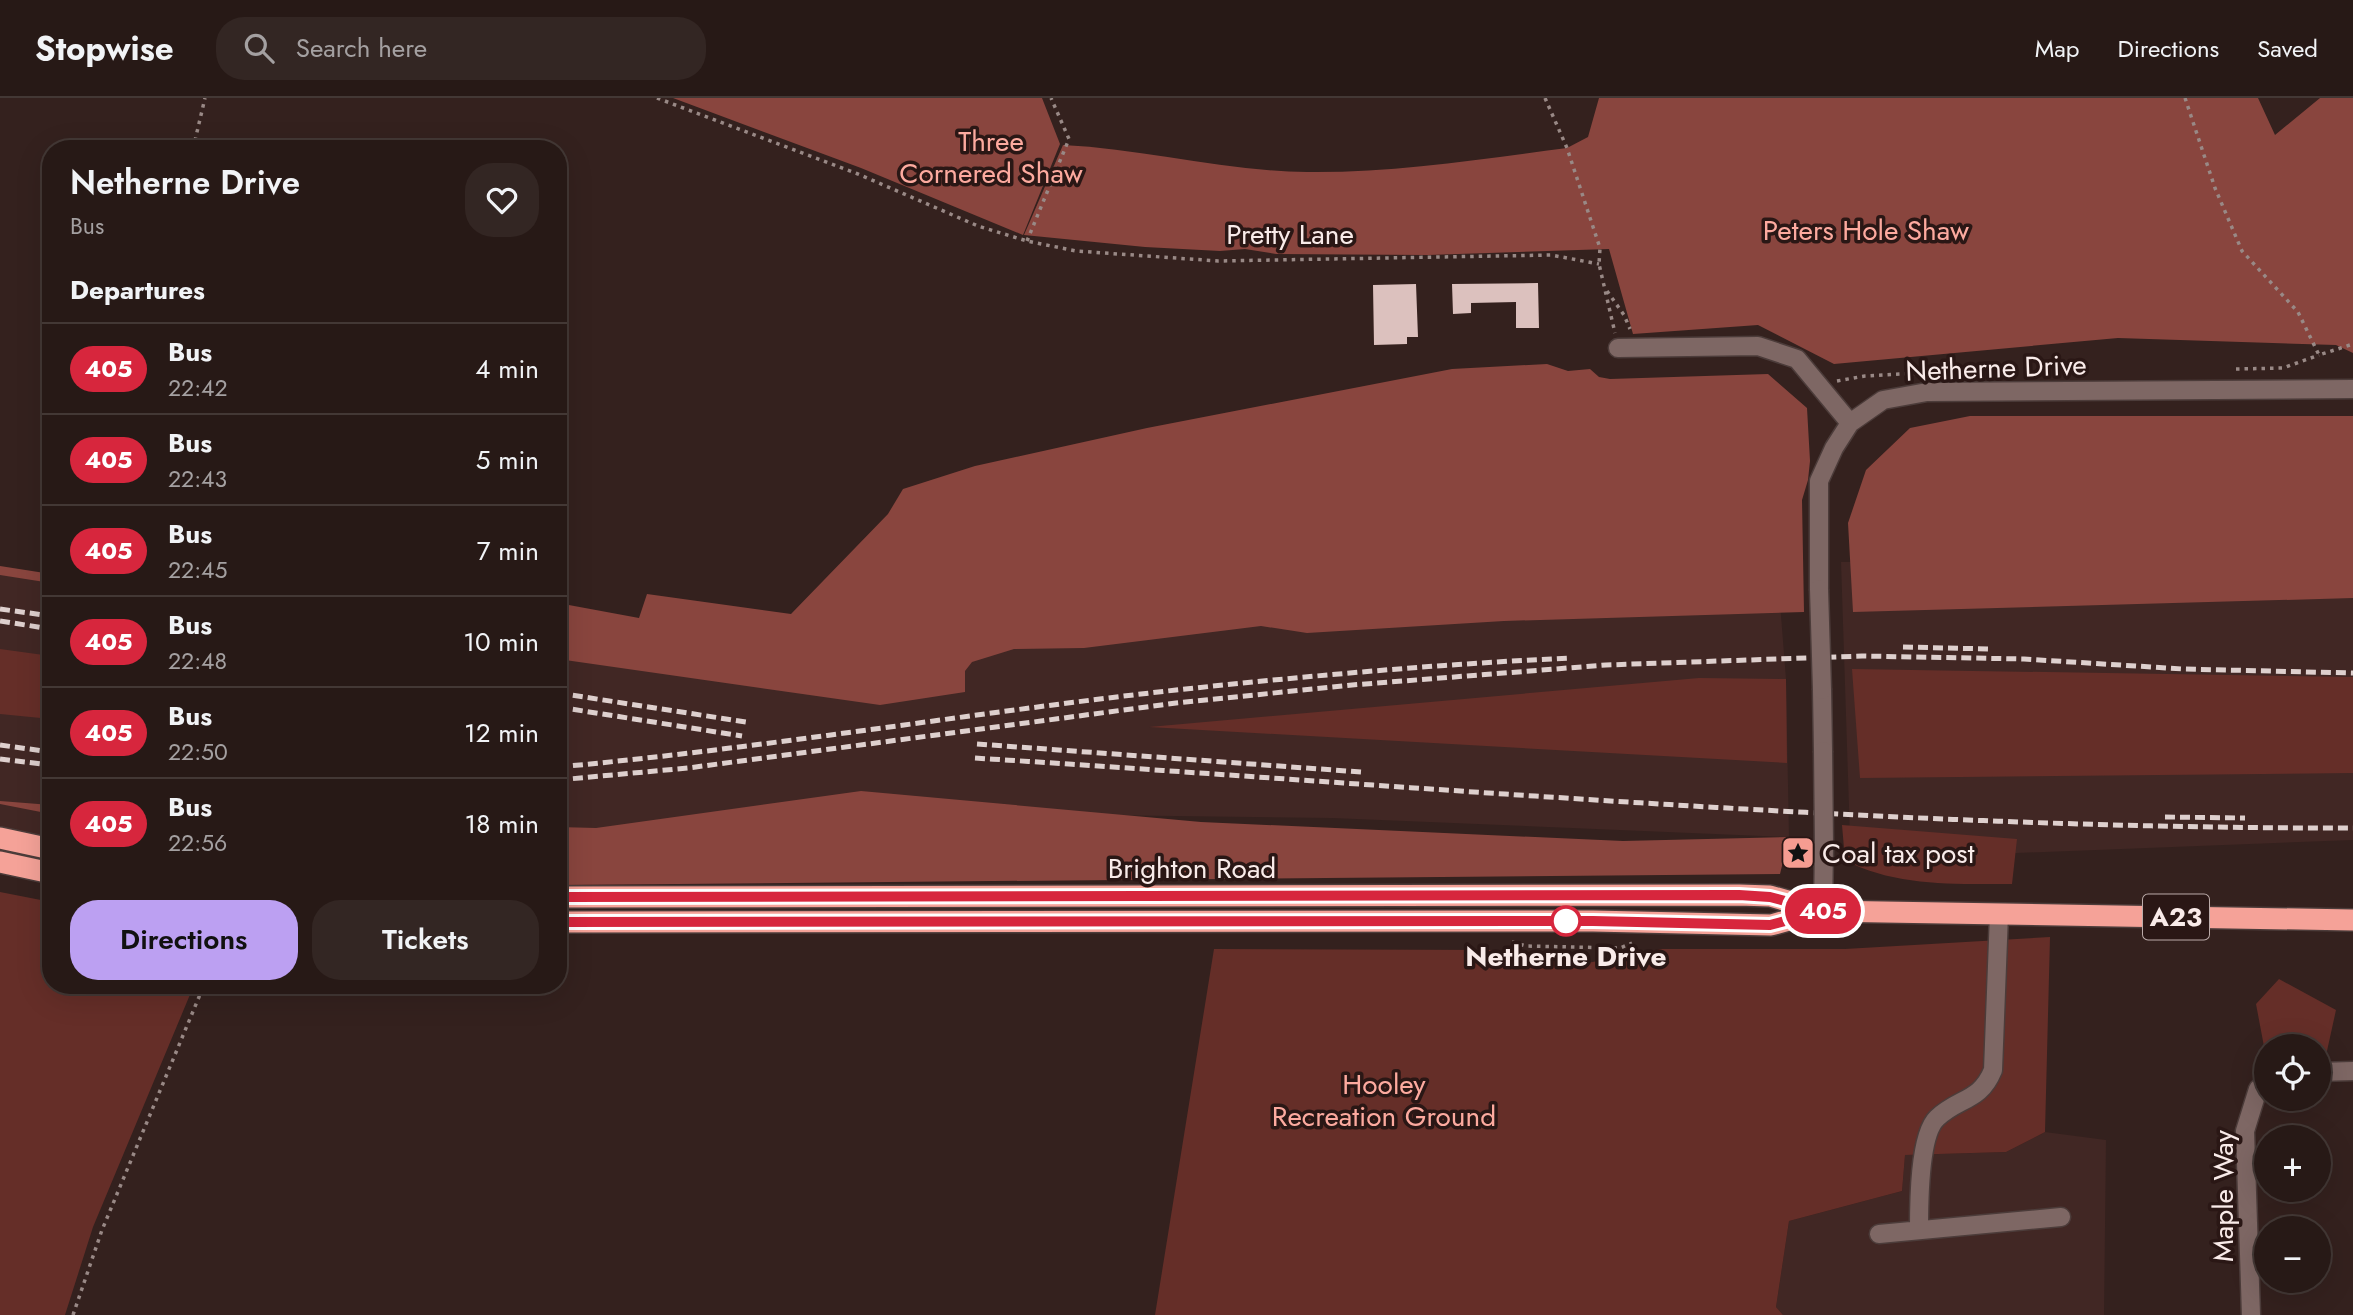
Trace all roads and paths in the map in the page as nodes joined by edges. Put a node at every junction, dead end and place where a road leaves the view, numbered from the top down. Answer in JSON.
{"nodes":[{"id":1,"x":205,"y":98,"type":"edge"},
{"id":2,"x":657,"y":98,"type":"edge"},
{"id":3,"x":1051,"y":98,"type":"edge"},
{"id":4,"x":1545,"y":98,"type":"edge"},
{"id":5,"x":2185,"y":98,"type":"edge"},
{"id":6,"x":194,"y":140,"type":"edge"},
{"id":7,"x":1027,"y":242,"type":"junction"},
{"id":8,"x":1599,"y":264,"type":"junction"},
{"id":9,"x":1605,"y":289,"type":"junction"},
{"id":10,"x":2353,"y":344,"type":"edge"},
{"id":11,"x":1618,"y":348,"type":"joint"},
{"id":12,"x":1637,"y":348,"type":"junction"},
{"id":13,"x":2353,"y":389,"type":"edge"},
{"id":14,"x":1850,"y":423,"type":"junction"},
{"id":15,"x":0,"y":838,"type":"edge"},
{"id":16,"x":42,"y":847,"type":"edge"},
{"id":17,"x":0,"y":862,"type":"edge"},
{"id":18,"x":42,"y":871,"type":"edge"},
{"id":19,"x":567,"y":897,"type":"edge"},
{"id":20,"x":1823,"y":911,"type":"junction"},
{"id":21,"x":1999,"y":914,"type":"junction"},
{"id":22,"x":2353,"y":920,"type":"edge"},
{"id":23,"x":567,"y":922,"type":"edge"},
{"id":24,"x":200,"y":994,"type":"edge"},
{"id":25,"x":2353,"y":1071,"type":"edge"},
{"id":26,"x":2331,"y":1072,"type":"edge"},
{"id":27,"x":2254,"y":1102,"type":"edge"},
{"id":28,"x":2061,"y":1217,"type":"dead end"},
{"id":29,"x":1919,"y":1229,"type":"junction"},
{"id":30,"x":1879,"y":1234,"type":"dead end"},
{"id":31,"x":73,"y":1315,"type":"edge"},
{"id":32,"x":2251,"y":1315,"type":"edge"}],
"edges":[{"from":1,"to":6,"type":"path"},
{"from":2,"to":7,"type":"path","name":"Pretty Lane"},
{"from":3,"to":7,"type":"path"},
{"from":4,"to":8,"type":"path"},
{"from":5,"to":10,"type":"path"},
{"from":7,"to":8,"type":"path","name":"Pretty Lane"},
{"from":8,"to":9,"type":"path"},
{"from":9,"to":11,"type":"path"},
{"from":9,"to":12,"type":"path"},
{"from":11,"to":12,"type":"street"},
{"from":12,"to":14,"type":"street"},
{"from":13,"to":14,"type":"street","name":"Netherne Drive"},
{"from":14,"to":20,"type":"street","name":"Netherne Drive","bridge":true},
{"from":15,"to":16,"type":"highway"},
{"from":17,"to":18,"type":"highway"},
{"from":19,"to":20,"type":"highway","name":"Brighton Road","number":"A23"},
{"from":20,"to":21,"type":"highway","name":"Brighton Road","number":"A23"},
{"from":20,"to":23,"type":"highway","name":"Brighton Road","number":"A23"},
{"from":21,"to":22,"type":"highway","name":"Brighton Road","number":"A23"},
{"from":21,"to":29,"type":"street"},
{"from":24,"to":31,"type":"path"},
{"from":25,"to":26,"type":"street"},
{"from":27,"to":32,"type":"street","name":"Maple Way"},
{"from":28,"to":29,"type":"street"},
{"from":29,"to":30,"type":"street"}]}
